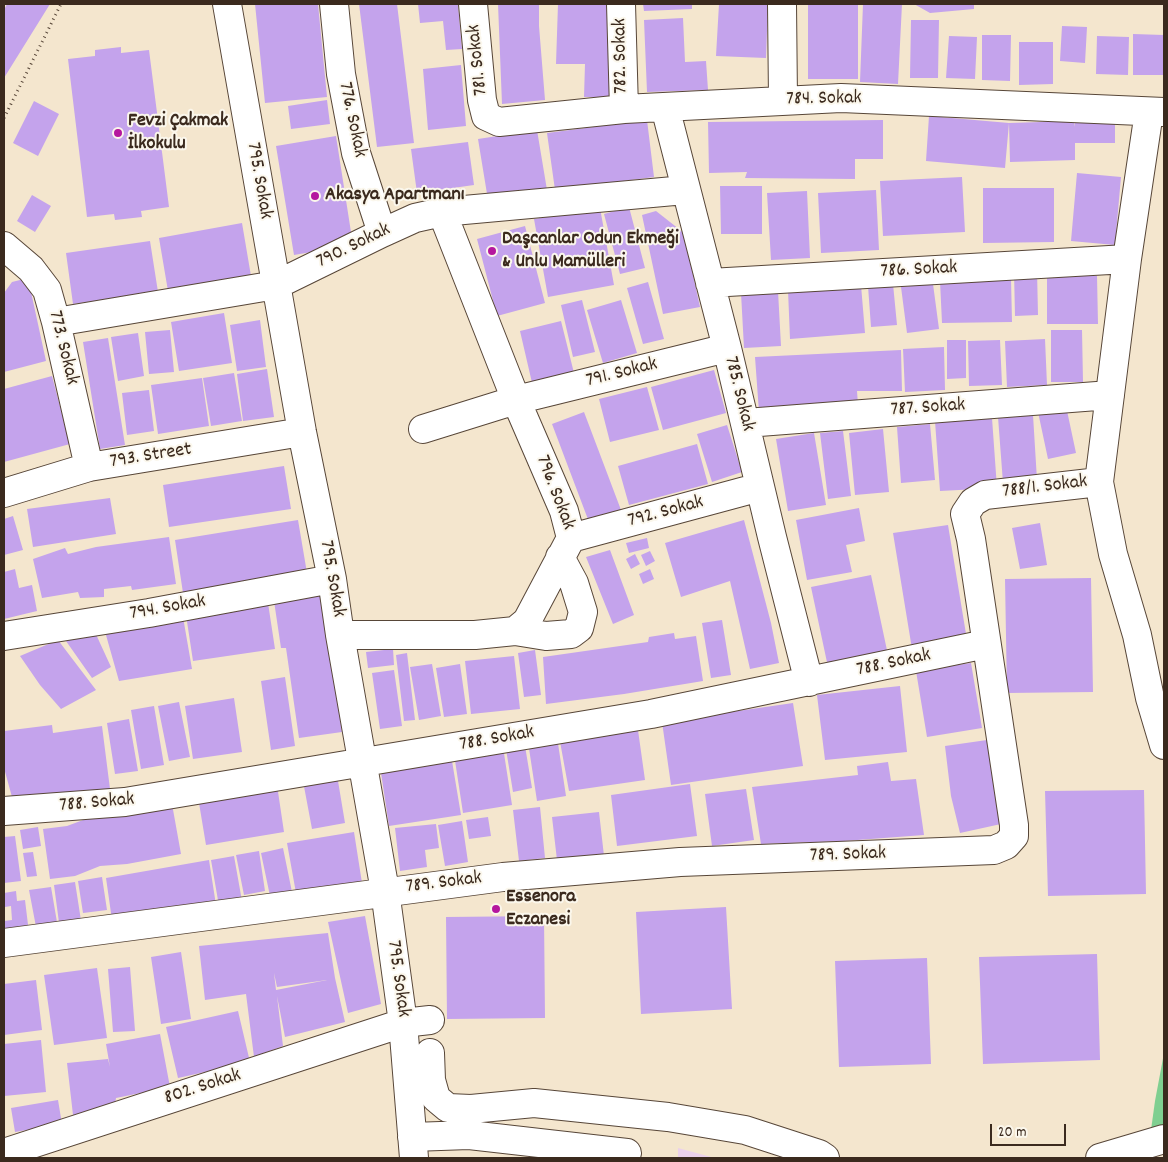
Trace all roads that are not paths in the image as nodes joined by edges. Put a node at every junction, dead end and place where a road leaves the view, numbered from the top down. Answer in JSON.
{"nodes":[{"id":1,"x":227,"y":4,"type":"edge"},
{"id":2,"x":334,"y":4,"type":"edge"},
{"id":3,"x":473,"y":4,"type":"edge"},
{"id":4,"x":621,"y":4,"type":"edge"},
{"id":5,"x":782,"y":4,"type":"edge"},
{"id":6,"x":782,"y":100,"type":"junction"},
{"id":7,"x":665,"y":107,"type":"junction"},
{"id":8,"x":624,"y":109,"type":"junction"},
{"id":9,"x":1156,"y":112,"type":"edge"},
{"id":10,"x":486,"y":116,"type":"joint"},
{"id":11,"x":685,"y":190,"type":"junction"},
{"id":12,"x":442,"y":212,"type":"junction"},
{"id":13,"x":382,"y":233,"type":"junction"},
{"id":14,"x":4,"y":246,"type":"edge"},
{"id":15,"x":1127,"y":259,"type":"junction"},
{"id":16,"x":710,"y":283,"type":"junction"},
{"id":17,"x":276,"y":285,"type":"junction"},
{"id":18,"x":56,"y":322,"type":"junction"},
{"id":19,"x":727,"y":348,"type":"junction"},
{"id":20,"x":1110,"y":395,"type":"junction"},
{"id":21,"x":516,"y":400,"type":"junction"},
{"id":22,"x":746,"y":423,"type":"junction"},
{"id":23,"x":423,"y":429,"type":"dead end"},
{"id":24,"x":302,"y":432,"type":"junction"},
{"id":25,"x":89,"y":467,"type":"junction"},
{"id":26,"x":1099,"y":482,"type":"junction"},
{"id":27,"x":760,"y":487,"type":"junction"},
{"id":28,"x":4,"y":493,"type":"edge"},
{"id":29,"x":566,"y":548,"type":"junction"},
{"id":30,"x":332,"y":579,"type":"junction"},
{"id":31,"x":515,"y":631,"type":"junction"},
{"id":32,"x":340,"y":635,"type":"junction"},
{"id":33,"x":4,"y":636,"type":"edge"},
{"id":34,"x":986,"y":644,"type":"junction"},
{"id":35,"x":809,"y":682,"type":"junction"},
{"id":36,"x":1164,"y":746,"type":"edge"},
{"id":37,"x":362,"y":762,"type":"junction"},
{"id":38,"x":4,"y":811,"type":"edge"},
{"id":39,"x":1006,"y":845,"type":"joint"},
{"id":40,"x":385,"y":891,"type":"junction"},
{"id":41,"x":4,"y":943,"type":"edge"},
{"id":42,"x":430,"y":1020,"type":"dead end"},
{"id":43,"x":403,"y":1023,"type":"junction"},
{"id":44,"x":430,"y":1053,"type":"dead end"},
{"id":45,"x":1164,"y":1139,"type":"edge"},
{"id":46,"x":413,"y":1147,"type":"edge"},
{"id":47,"x":627,"y":1153,"type":"dead end"},
{"id":48,"x":4,"y":1154,"type":"edge"},
{"id":49,"x":825,"y":1158,"type":"edge"},
{"id":50,"x":1100,"y":1158,"type":"edge"}],
"edges":[{"from":1,"to":17,"type":"street","name":"795. Sokak"},
{"from":2,"to":13,"type":"street","name":"776. Sokak"},
{"from":3,"to":10,"type":"street","name":"781. Sokak"},
{"from":4,"to":8,"type":"street","name":"782. Sokak"},
{"from":5,"to":6,"type":"street"},
{"from":6,"to":7,"type":"street","name":"784. Sokak"},
{"from":6,"to":9,"type":"street","name":"784. Sokak"},
{"from":7,"to":8,"type":"street","name":"784. Sokak"},
{"from":7,"to":11,"type":"street","name":"785. Sokak"},
{"from":8,"to":10,"type":"street","name":"784. Sokak"},
{"from":9,"to":15,"type":"street","name":"788/1. Sokak"},
{"from":11,"to":12,"type":"street","name":"790. Sokak"},
{"from":11,"to":16,"type":"street","name":"785. Sokak"},
{"from":12,"to":13,"type":"street","name":"790. Sokak"},
{"from":12,"to":21,"type":"street","name":"796. Sokak"},
{"from":13,"to":17,"type":"street","name":"790. Sokak"},
{"from":14,"to":18,"type":"street","name":"773. Sokak"},
{"from":15,"to":16,"type":"street","name":"786. Sokak"},
{"from":15,"to":20,"type":"street","name":"788/1. Sokak"},
{"from":16,"to":19,"type":"street","name":"785. Sokak"},
{"from":17,"to":18,"type":"street","name":"790. Sokak"},
{"from":17,"to":24,"type":"street","name":"795. Sokak"},
{"from":18,"to":25,"type":"street","name":"773. Sokak"},
{"from":19,"to":21,"type":"street","name":"791. Sokak"},
{"from":19,"to":22,"type":"street","name":"785. Sokak"},
{"from":20,"to":22,"type":"street","name":"787. Sokak"},
{"from":20,"to":26,"type":"street","name":"788/1. Sokak"},
{"from":21,"to":23,"type":"street","name":"791. Sokak"},
{"from":21,"to":29,"type":"street","name":"796. Sokak"},
{"from":22,"to":27,"type":"street","name":"785. Sokak"},
{"from":24,"to":25,"type":"street","name":"793. Street"},
{"from":24,"to":30,"type":"street","name":"795. Sokak"},
{"from":25,"to":28,"type":"street","name":"793. Street"},
{"from":26,"to":34,"type":"street","name":"788/1. Sokak"},
{"from":26,"to":36,"type":"street"},
{"from":27,"to":29,"type":"street","name":"792. Sokak"},
{"from":27,"to":35,"type":"street","name":"785. Sokak"},
{"from":29,"to":31,"type":"street","name":"796. Sokak"},
{"from":29,"to":31,"type":"street"},
{"from":30,"to":32,"type":"street","name":"795. Sokak"},
{"from":30,"to":33,"type":"street","name":"794. Sokak"},
{"from":31,"to":32,"type":"street"},
{"from":32,"to":37,"type":"street","name":"795. Sokak"},
{"from":34,"to":35,"type":"street","name":"788. Sokak"},
{"from":34,"to":39,"type":"street","name":"788/1. Sokak"},
{"from":35,"to":37,"type":"street","name":"788. Sokak"},
{"from":37,"to":38,"type":"street","name":"788. Sokak"},
{"from":37,"to":40,"type":"street","name":"795. Sokak"},
{"from":39,"to":40,"type":"street","name":"789. Sokak"},
{"from":40,"to":41,"type":"street","name":"789. Sokak"},
{"from":40,"to":43,"type":"street","name":"795. Sokak"},
{"from":42,"to":43,"type":"street","name":"802. Sokak"},
{"from":43,"to":46,"type":"street","name":"795. Sokak"},
{"from":43,"to":48,"type":"street","name":"802. Sokak"},
{"from":44,"to":49,"type":"street"},
{"from":45,"to":50,"type":"street"},
{"from":46,"to":47,"type":"street"}]}
